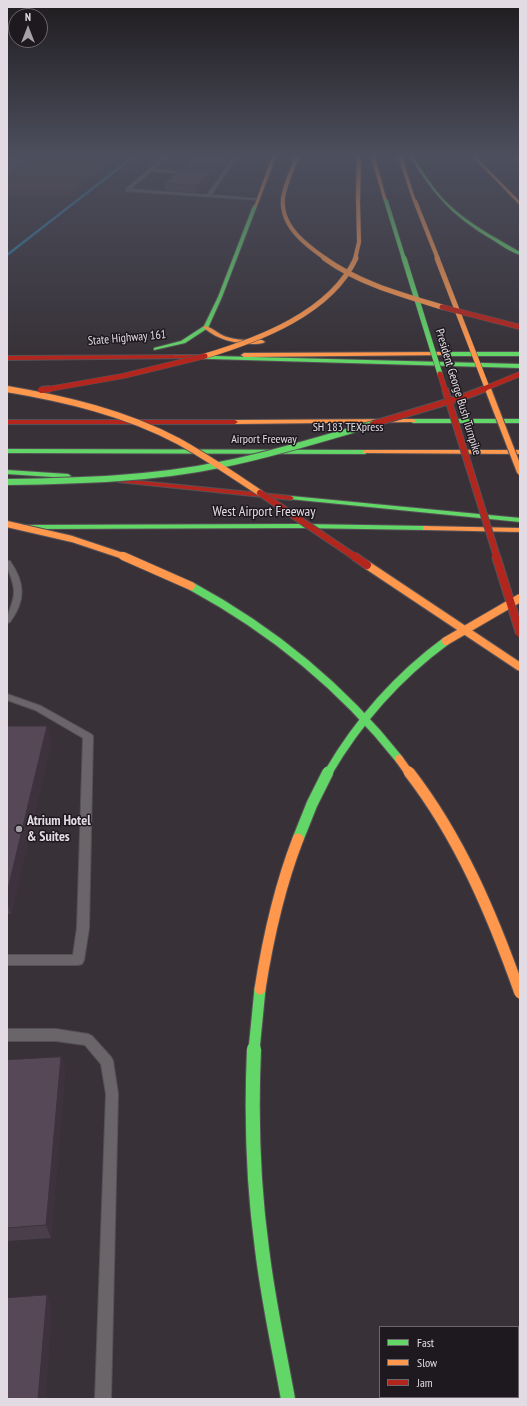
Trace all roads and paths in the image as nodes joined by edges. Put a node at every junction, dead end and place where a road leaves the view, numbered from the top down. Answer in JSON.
{"nodes":[{"id":1,"x":249,"y":223,"type":"edge"},
{"id":2,"x":287,"y":223,"type":"edge"},
{"id":3,"x":358,"y":223,"type":"edge"},
{"id":4,"x":393,"y":223,"type":"edge"},
{"id":5,"x":423,"y":223,"type":"edge"},
{"id":6,"x":469,"y":223,"type":"edge"},
{"id":7,"x":520,"y":254,"type":"edge"},
{"id":8,"x":206,"y":327,"type":"junction"},
{"id":9,"x":520,"y":327,"type":"edge"},
{"id":10,"x":269,"y":342,"type":"dead end"},
{"id":11,"x":418,"y":342,"type":"dead end"},
{"id":12,"x":442,"y":342,"type":"dead end"},
{"id":13,"x":457,"y":342,"type":"dead end"},
{"id":14,"x":481,"y":342,"type":"dead end"},
{"id":15,"x":520,"y":354,"type":"edge"},
{"id":16,"x":177,"y":356,"type":"junction"},
{"id":17,"x":7,"y":358,"type":"edge"},
{"id":18,"x":520,"y":366,"type":"edge"},
{"id":19,"x":520,"y":374,"type":"edge"},
{"id":20,"x":7,"y":389,"type":"edge"},
{"id":21,"x":7,"y":393,"type":"edge"},
{"id":22,"x":520,"y":415,"type":"edge"},
{"id":23,"x":429,"y":421,"type":"junction"},
{"id":24,"x":520,"y":421,"type":"edge"},
{"id":25,"x":7,"y":422,"type":"edge"},
{"id":26,"x":135,"y":432,"type":"dead end"},
{"id":27,"x":183,"y":432,"type":"dead end"},
{"id":28,"x":309,"y":432,"type":"dead end"},
{"id":29,"x":379,"y":432,"type":"dead end"},
{"id":30,"x":465,"y":432,"type":"dead end"},
{"id":31,"x":512,"y":432,"type":"dead end"},
{"id":32,"x":154,"y":440,"type":"dead end"},
{"id":33,"x":194,"y":440,"type":"dead end"},
{"id":34,"x":281,"y":440,"type":"dead end"},
{"id":35,"x":353,"y":440,"type":"dead end"},
{"id":36,"x":472,"y":440,"type":"dead end"},
{"id":37,"x":520,"y":440,"type":"edge"},
{"id":38,"x":7,"y":451,"type":"edge"},
{"id":39,"x":520,"y":452,"type":"edge"},
{"id":40,"x":7,"y":472,"type":"edge"},
{"id":41,"x":520,"y":472,"type":"edge"},
{"id":42,"x":7,"y":482,"type":"edge"},
{"id":43,"x":520,"y":520,"type":"edge"},
{"id":44,"x":7,"y":526,"type":"edge"},
{"id":45,"x":520,"y":530,"type":"edge"},
{"id":46,"x":7,"y":564,"type":"edge"},
{"id":47,"x":520,"y":598,"type":"edge"},
{"id":48,"x":7,"y":620,"type":"edge"},
{"id":49,"x":520,"y":633,"type":"edge"},
{"id":50,"x":520,"y":667,"type":"edge"},
{"id":51,"x":7,"y":697,"type":"edge"},
{"id":52,"x":7,"y":960,"type":"edge"},
{"id":53,"x":520,"y":993,"type":"edge"},
{"id":54,"x":7,"y":1035,"type":"edge"},
{"id":55,"x":103,"y":1399,"type":"edge"},
{"id":56,"x":288,"y":1399,"type":"edge"}],
"edges":[{"from":1,"to":8,"type":"main road"},
{"from":2,"to":9,"type":"main road","bridge":true},
{"from":3,"to":21,"type":"main road","bridge":true},
{"from":4,"to":49,"type":"main road","name":"President George Bush Turnpike","bridge":true},
{"from":5,"to":41,"type":"main road","name":"President George Bush Turnpike","bridge":true},
{"from":6,"to":7,"type":"main road"},
{"from":8,"to":10,"type":"main road"},
{"from":8,"to":17,"type":"main road","name":"State Highway 161"},
{"from":11,"to":12,"type":"main road"},
{"from":13,"to":14,"type":"main road"},
{"from":15,"to":16,"type":"main road"},
{"from":16,"to":17,"type":"main road"},
{"from":16,"to":18,"type":"main road"},
{"from":19,"to":42,"type":"main road","bridge":true},
{"from":20,"to":50,"type":"main road","bridge":true},
{"from":22,"to":23,"type":"main road"},
{"from":23,"to":24,"type":"main road","name":"Airport Freeway"},
{"from":23,"to":25,"type":"main road","name":"Airport Freeway"},
{"from":26,"to":27,"type":"main road"},
{"from":28,"to":29,"type":"main road","name":"SH 183 TEXpress"},
{"from":30,"to":36,"type":"main road"},
{"from":31,"to":37,"type":"main road"},
{"from":32,"to":33,"type":"main road"},
{"from":34,"to":35,"type":"main road","name":"SH 183 TEXpress"},
{"from":38,"to":39,"type":"main road","name":"Airport Freeway"},
{"from":40,"to":43,"type":"main road"},
{"from":44,"to":45,"type":"main road","name":"West Airport Freeway"},
{"from":44,"to":53,"type":"main road","bridge":true},
{"from":46,"to":48,"type":"lane"},
{"from":47,"to":56,"type":"main road","bridge":true},
{"from":51,"to":52,"type":"lane"},
{"from":54,"to":55,"type":"lane"}]}
